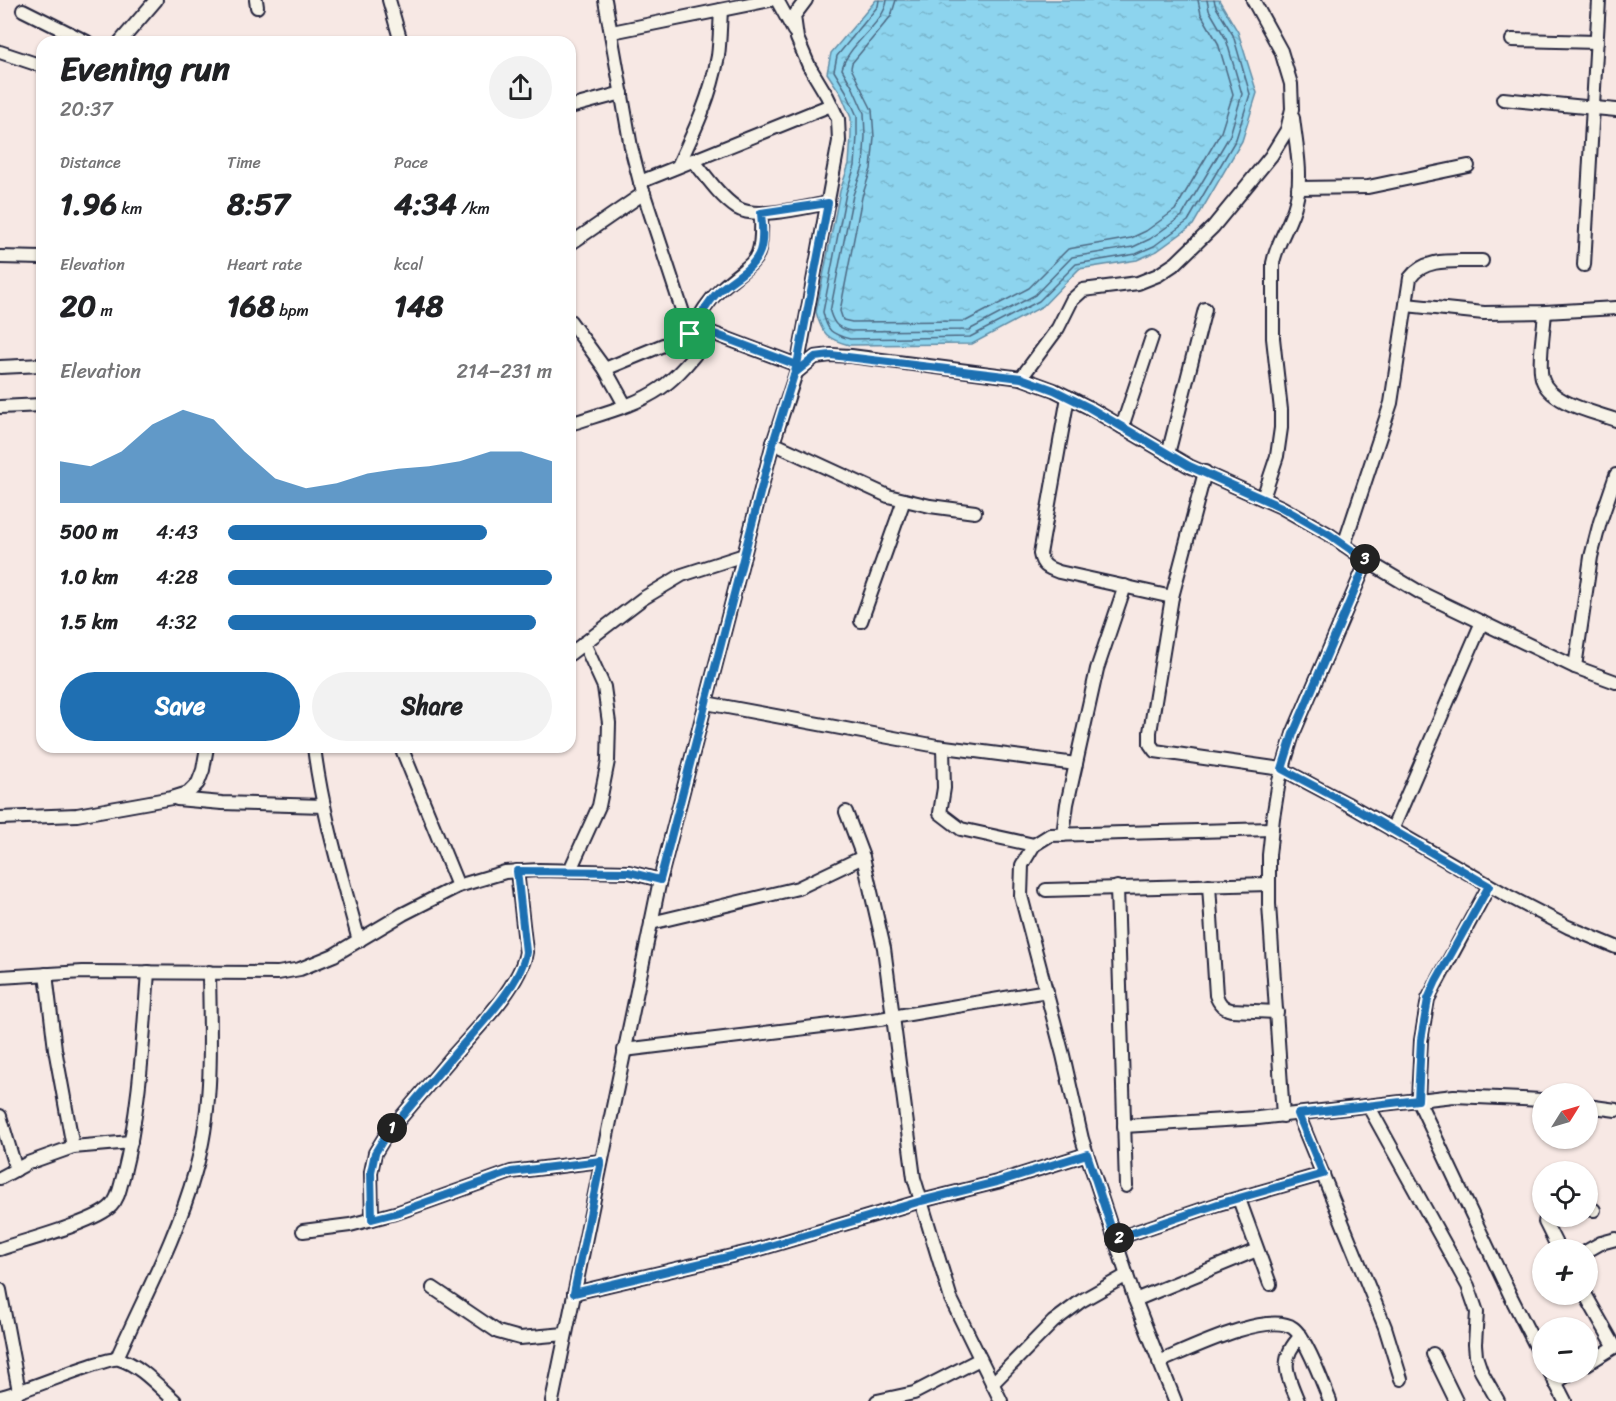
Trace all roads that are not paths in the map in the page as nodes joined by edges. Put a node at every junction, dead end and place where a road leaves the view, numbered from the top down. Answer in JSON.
{"nodes":[{"id":1,"x":156,"y":0,"type":"edge"},
{"id":2,"x":389,"y":0,"type":"edge"},
{"id":3,"x":605,"y":0,"type":"edge"},
{"id":4,"x":770,"y":0,"type":"edge"},
{"id":5,"x":777,"y":0,"type":"edge"},
{"id":6,"x":806,"y":0,"type":"edge"},
{"id":7,"x":1253,"y":0,"type":"edge"},
{"id":8,"x":1599,"y":0,"type":"edge"},
{"id":9,"x":23,"y":10,"type":"dead end"},
{"id":10,"x":722,"y":10,"type":"junction"},
{"id":11,"x":612,"y":32,"type":"junction"},
{"id":12,"x":75,"y":36,"type":"edge"},
{"id":13,"x":125,"y":36,"type":"edge"},
{"id":14,"x":399,"y":36,"type":"edge"},
{"id":15,"x":797,"y":38,"type":"junction"},
{"id":16,"x":1512,"y":40,"type":"dead end"},
{"id":17,"x":1597,"y":42,"type":"junction"},
{"id":18,"x":0,"y":52,"type":"edge"},
{"id":19,"x":36,"y":64,"type":"edge"},
{"id":20,"x":622,"y":93,"type":"junction"},
{"id":21,"x":1503,"y":99,"type":"dead end"},
{"id":22,"x":576,"y":105,"type":"edge"},
{"id":23,"x":831,"y":105,"type":"junction"},
{"id":24,"x":1593,"y":108,"type":"junction"},
{"id":25,"x":1292,"y":109,"type":"junction"},
{"id":26,"x":1616,"y":110,"type":"edge"},
{"id":27,"x":693,"y":160,"type":"junction"},
{"id":28,"x":678,"y":166,"type":"junction"},
{"id":29,"x":1468,"y":166,"type":"dead end"},
{"id":30,"x":642,"y":187,"type":"junction"},
{"id":31,"x":1298,"y":188,"type":"junction"},
{"id":32,"x":828,"y":203,"type":"junction"},
{"id":33,"x":761,"y":213,"type":"junction"},
{"id":34,"x":576,"y":239,"type":"edge"},
{"id":35,"x":0,"y":257,"type":"edge"},
{"id":36,"x":36,"y":258,"type":"edge"},
{"id":37,"x":1482,"y":261,"type":"dead end"},
{"id":38,"x":1584,"y":265,"type":"dead end"},
{"id":39,"x":1406,"y":305,"type":"junction"},
{"id":40,"x":1616,"y":308,"type":"edge"},
{"id":41,"x":1205,"y":309,"type":"dead end"},
{"id":42,"x":1545,"y":312,"type":"junction"},
{"id":43,"x":576,"y":329,"type":"edge"},
{"id":44,"x":712,"y":333,"type":"junction"},
{"id":45,"x":690,"y":334,"type":"junction"},
{"id":46,"x":1152,"y":337,"type":"dead end"},
{"id":47,"x":36,"y":365,"type":"edge"},
{"id":48,"x":0,"y":367,"type":"edge"},
{"id":49,"x":605,"y":369,"type":"junction"},
{"id":50,"x":796,"y":369,"type":"junction"},
{"id":51,"x":1021,"y":378,"type":"junction"},
{"id":52,"x":1068,"y":397,"type":"junction"},
{"id":53,"x":36,"y":405,"type":"edge"},
{"id":54,"x":625,"y":405,"type":"junction"},
{"id":55,"x":0,"y":407,"type":"edge"},
{"id":56,"x":1616,"y":420,"type":"edge"},
{"id":57,"x":576,"y":422,"type":"edge"},
{"id":58,"x":1122,"y":427,"type":"junction"},
{"id":59,"x":773,"y":443,"type":"junction"},
{"id":60,"x":1168,"y":454,"type":"junction"},
{"id":61,"x":1205,"y":472,"type":"junction"},
{"id":62,"x":1616,"y":475,"type":"edge"},
{"id":63,"x":1263,"y":498,"type":"junction"},
{"id":64,"x":904,"y":500,"type":"junction"},
{"id":65,"x":975,"y":512,"type":"dead end"},
{"id":66,"x":1344,"y":545,"type":"junction"},
{"id":67,"x":744,"y":555,"type":"junction"},
{"id":68,"x":1367,"y":561,"type":"junction"},
{"id":69,"x":1125,"y":586,"type":"junction"},
{"id":70,"x":1172,"y":597,"type":"junction"},
{"id":71,"x":861,"y":621,"type":"dead end"},
{"id":72,"x":1482,"y":622,"type":"junction"},
{"id":73,"x":584,"y":643,"type":"junction"},
{"id":74,"x":576,"y":649,"type":"edge"},
{"id":75,"x":1575,"y":668,"type":"junction"},
{"id":76,"x":1616,"y":682,"type":"edge"},
{"id":77,"x":706,"y":703,"type":"junction"},
{"id":78,"x":943,"y":747,"type":"junction"},
{"id":79,"x":206,"y":753,"type":"edge"},
{"id":80,"x":315,"y":753,"type":"edge"},
{"id":81,"x":403,"y":753,"type":"edge"},
{"id":82,"x":1076,"y":764,"type":"junction"},
{"id":83,"x":1282,"y":769,"type":"junction"},
{"id":84,"x":172,"y":798,"type":"junction"},
{"id":85,"x":324,"y":806,"type":"junction"},
{"id":86,"x":846,"y":812,"type":"dead end"},
{"id":87,"x":0,"y":818,"type":"edge"},
{"id":88,"x":1272,"y":830,"type":"junction"},
{"id":89,"x":1392,"y":830,"type":"junction"},
{"id":90,"x":1063,"y":835,"type":"junction"},
{"id":91,"x":1034,"y":845,"type":"junction"},
{"id":92,"x":863,"y":857,"type":"junction"},
{"id":93,"x":570,"y":870,"type":"junction"},
{"id":94,"x":517,"y":871,"type":"junction"},
{"id":95,"x":660,"y":880,"type":"junction"},
{"id":96,"x":1269,"y":884,"type":"junction"},
{"id":97,"x":1209,"y":885,"type":"junction"},
{"id":98,"x":458,"y":886,"type":"junction"},
{"id":99,"x":1489,"y":886,"type":"junction"},
{"id":100,"x":1117,"y":887,"type":"junction"},
{"id":101,"x":1046,"y":890,"type":"dead end"},
{"id":102,"x":651,"y":923,"type":"junction"},
{"id":103,"x":359,"y":941,"type":"junction"},
{"id":104,"x":1616,"y":947,"type":"edge"},
{"id":105,"x":148,"y":972,"type":"junction"},
{"id":106,"x":209,"y":972,"type":"junction"},
{"id":107,"x":46,"y":974,"type":"junction"},
{"id":108,"x":0,"y":977,"type":"edge"},
{"id":109,"x":1047,"y":992,"type":"junction"},
{"id":110,"x":1277,"y":1012,"type":"junction"},
{"id":111,"x":891,"y":1017,"type":"junction"},
{"id":112,"x":624,"y":1050,"type":"junction"},
{"id":113,"x":1418,"y":1100,"type":"junction"},
{"id":114,"x":1532,"y":1100,"type":"edge"},
{"id":115,"x":1369,"y":1107,"type":"junction"},
{"id":116,"x":1598,"y":1108,"type":"edge"},
{"id":117,"x":1616,"y":1110,"type":"edge"},
{"id":118,"x":1298,"y":1114,"type":"junction"},
{"id":119,"x":0,"y":1116,"type":"edge"},
{"id":120,"x":1283,"y":1116,"type":"junction"},
{"id":121,"x":1124,"y":1126,"type":"junction"},
{"id":122,"x":131,"y":1142,"type":"junction"},
{"id":123,"x":73,"y":1147,"type":"junction"},
{"id":124,"x":1087,"y":1154,"type":"junction"},
{"id":125,"x":601,"y":1161,"type":"junction"},
{"id":126,"x":16,"y":1170,"type":"junction"},
{"id":127,"x":1323,"y":1174,"type":"junction"},
{"id":128,"x":0,"y":1178,"type":"edge"},
{"id":129,"x":1126,"y":1186,"type":"dead end"},
{"id":130,"x":1239,"y":1198,"type":"junction"},
{"id":131,"x":921,"y":1201,"type":"junction"},
{"id":132,"x":372,"y":1219,"type":"junction"},
{"id":133,"x":303,"y":1231,"type":"dead end"},
{"id":134,"x":1115,"y":1239,"type":"junction"},
{"id":135,"x":1616,"y":1239,"type":"edge"},
{"id":136,"x":1598,"y":1246,"type":"edge"},
{"id":137,"x":0,"y":1249,"type":"edge"},
{"id":138,"x":1257,"y":1250,"type":"junction"},
{"id":139,"x":1127,"y":1275,"type":"junction"},
{"id":140,"x":1270,"y":1284,"type":"dead end"},
{"id":141,"x":433,"y":1288,"type":"dead end"},
{"id":142,"x":0,"y":1290,"type":"edge"},
{"id":143,"x":574,"y":1293,"type":"junction"},
{"id":144,"x":1135,"y":1300,"type":"junction"},
{"id":145,"x":1591,"y":1305,"type":"edge"},
{"id":146,"x":566,"y":1334,"type":"junction"},
{"id":147,"x":1301,"y":1336,"type":"junction"},
{"id":148,"x":1532,"y":1338,"type":"edge"},
{"id":149,"x":1615,"y":1347,"type":"edge"},
{"id":150,"x":1434,"y":1354,"type":"dead end"},
{"id":151,"x":1598,"y":1357,"type":"edge"},
{"id":152,"x":117,"y":1358,"type":"junction"},
{"id":153,"x":980,"y":1359,"type":"junction"},
{"id":154,"x":1159,"y":1362,"type":"junction"},
{"id":155,"x":1401,"y":1379,"type":"dead end"},
{"id":156,"x":1555,"y":1383,"type":"edge"},
{"id":157,"x":992,"y":1384,"type":"junction"},
{"id":158,"x":16,"y":1396,"type":"edge"},
{"id":159,"x":0,"y":1397,"type":"edge"},
{"id":160,"x":172,"y":1398,"type":"edge"},
{"id":161,"x":552,"y":1401,"type":"edge"},
{"id":162,"x":876,"y":1401,"type":"edge"},
{"id":163,"x":1000,"y":1401,"type":"edge"},
{"id":164,"x":1175,"y":1401,"type":"edge"},
{"id":165,"x":1298,"y":1401,"type":"edge"},
{"id":166,"x":1330,"y":1401,"type":"edge"},
{"id":167,"x":1456,"y":1401,"type":"edge"},
{"id":168,"x":1498,"y":1401,"type":"edge"},
{"id":169,"x":1564,"y":1401,"type":"edge"}],
"edges":[{"from":1,"to":13,"type":"street"},
{"from":2,"to":14,"type":"street"},
{"from":3,"to":11,"type":"street"},
{"from":4,"to":10,"type":"street"},
{"from":5,"to":15,"type":"street"},
{"from":6,"to":15,"type":"street"},
{"from":7,"to":25,"type":"street"},
{"from":8,"to":17,"type":"street"},
{"from":9,"to":12,"type":"street"},
{"from":10,"to":11,"type":"street"},
{"from":10,"to":28,"type":"street"},
{"from":11,"to":20,"type":"street"},
{"from":15,"to":23,"type":"street"},
{"from":16,"to":17,"type":"street"},
{"from":17,"to":24,"type":"street"},
{"from":18,"to":19,"type":"street"},
{"from":20,"to":22,"type":"street"},
{"from":20,"to":30,"type":"street"},
{"from":21,"to":24,"type":"street"},
{"from":23,"to":27,"type":"street"},
{"from":23,"to":32,"type":"street"},
{"from":24,"to":26,"type":"street"},
{"from":24,"to":38,"type":"street"},
{"from":25,"to":31,"type":"street"},
{"from":25,"to":51,"type":"street"},
{"from":27,"to":28,"type":"street"},
{"from":27,"to":33,"type":"street"},
{"from":28,"to":30,"type":"street"},
{"from":29,"to":31,"type":"street"},
{"from":30,"to":34,"type":"street"},
{"from":30,"to":45,"type":"street"},
{"from":31,"to":63,"type":"street"},
{"from":32,"to":33,"type":"street"},
{"from":32,"to":50,"type":"street"},
{"from":33,"to":45,"type":"street"},
{"from":35,"to":36,"type":"street"},
{"from":37,"to":39,"type":"street"},
{"from":39,"to":42,"type":"street"},
{"from":39,"to":66,"type":"street"},
{"from":40,"to":42,"type":"street"},
{"from":41,"to":60,"type":"street"},
{"from":42,"to":56,"type":"street"},
{"from":43,"to":49,"type":"street"},
{"from":44,"to":45,"type":"street"},
{"from":44,"to":50,"type":"street"},
{"from":44,"to":54,"type":"street"},
{"from":45,"to":49,"type":"street"},
{"from":46,"to":58,"type":"street"},
{"from":47,"to":48,"type":"street"},
{"from":49,"to":54,"type":"street"},
{"from":50,"to":51,"type":"street"},
{"from":50,"to":59,"type":"street"},
{"from":51,"to":52,"type":"street"},
{"from":52,"to":58,"type":"street"},
{"from":52,"to":69,"type":"street"},
{"from":53,"to":55,"type":"street"},
{"from":54,"to":57,"type":"street"},
{"from":58,"to":60,"type":"street"},
{"from":59,"to":64,"type":"street"},
{"from":59,"to":67,"type":"street"},
{"from":60,"to":61,"type":"street"},
{"from":61,"to":63,"type":"street"},
{"from":61,"to":70,"type":"street"},
{"from":62,"to":75,"type":"street"},
{"from":63,"to":66,"type":"street"},
{"from":64,"to":65,"type":"street"},
{"from":64,"to":71,"type":"street"},
{"from":66,"to":68,"type":"street"},
{"from":67,"to":73,"type":"street"},
{"from":67,"to":77,"type":"street"},
{"from":68,"to":72,"type":"street"},
{"from":68,"to":83,"type":"street"},
{"from":69,"to":70,"type":"street"},
{"from":69,"to":82,"type":"street"},
{"from":70,"to":83,"type":"street"},
{"from":72,"to":75,"type":"street"},
{"from":72,"to":89,"type":"street"},
{"from":73,"to":74,"type":"street"},
{"from":73,"to":93,"type":"street"},
{"from":75,"to":76,"type":"street"},
{"from":77,"to":78,"type":"street"},
{"from":77,"to":95,"type":"street"},
{"from":78,"to":82,"type":"street"},
{"from":78,"to":91,"type":"street"},
{"from":79,"to":84,"type":"street"},
{"from":80,"to":85,"type":"street"},
{"from":81,"to":98,"type":"street"},
{"from":82,"to":90,"type":"street"},
{"from":83,"to":88,"type":"street"},
{"from":83,"to":89,"type":"street"},
{"from":84,"to":85,"type":"street"},
{"from":84,"to":87,"type":"street"},
{"from":85,"to":103,"type":"street"},
{"from":86,"to":92,"type":"street"},
{"from":88,"to":90,"type":"street"},
{"from":88,"to":96,"type":"street"},
{"from":89,"to":99,"type":"street"},
{"from":90,"to":91,"type":"street"},
{"from":91,"to":109,"type":"street"},
{"from":92,"to":102,"type":"street"},
{"from":92,"to":111,"type":"street"},
{"from":93,"to":94,"type":"street"},
{"from":93,"to":95,"type":"street"},
{"from":94,"to":98,"type":"street"},
{"from":94,"to":132,"type":"street"},
{"from":95,"to":102,"type":"street"},
{"from":96,"to":97,"type":"street"},
{"from":96,"to":110,"type":"street"},
{"from":97,"to":100,"type":"street"},
{"from":97,"to":110,"type":"street"},
{"from":98,"to":103,"type":"street"},
{"from":99,"to":104,"type":"street"},
{"from":99,"to":113,"type":"street"},
{"from":100,"to":101,"type":"street"},
{"from":100,"to":121,"type":"street"},
{"from":102,"to":112,"type":"street"},
{"from":103,"to":106,"type":"street"},
{"from":105,"to":106,"type":"street"},
{"from":105,"to":107,"type":"street"},
{"from":105,"to":122,"type":"street"},
{"from":106,"to":152,"type":"street"},
{"from":107,"to":108,"type":"street"},
{"from":107,"to":123,"type":"street"},
{"from":109,"to":111,"type":"street"},
{"from":109,"to":124,"type":"street"},
{"from":110,"to":120,"type":"street"},
{"from":111,"to":112,"type":"street"},
{"from":111,"to":131,"type":"street"},
{"from":112,"to":125,"type":"street"},
{"from":113,"to":114,"type":"street"},
{"from":113,"to":115,"type":"street"},
{"from":113,"to":148,"type":"street"},
{"from":115,"to":118,"type":"street"},
{"from":115,"to":168,"type":"street"},
{"from":116,"to":117,"type":"street"},
{"from":118,"to":120,"type":"street"},
{"from":118,"to":127,"type":"street"},
{"from":119,"to":126,"type":"street"},
{"from":120,"to":121,"type":"street"},
{"from":121,"to":129,"type":"street"},
{"from":122,"to":123,"type":"street"},
{"from":122,"to":137,"type":"street"},
{"from":123,"to":126,"type":"street"},
{"from":124,"to":131,"type":"street"},
{"from":124,"to":134,"type":"street"},
{"from":125,"to":132,"type":"street"},
{"from":125,"to":143,"type":"street"},
{"from":126,"to":128,"type":"street"},
{"from":127,"to":130,"type":"street"},
{"from":127,"to":155,"type":"street"},
{"from":130,"to":134,"type":"street"},
{"from":130,"to":138,"type":"street"},
{"from":131,"to":143,"type":"street"},
{"from":131,"to":153,"type":"street"},
{"from":132,"to":133,"type":"street"},
{"from":134,"to":139,"type":"street"},
{"from":135,"to":136,"type":"street"},
{"from":138,"to":140,"type":"street"},
{"from":138,"to":144,"type":"street"},
{"from":139,"to":144,"type":"street"},
{"from":139,"to":157,"type":"street"},
{"from":141,"to":146,"type":"street"},
{"from":142,"to":158,"type":"street"},
{"from":143,"to":146,"type":"street"},
{"from":144,"to":154,"type":"street"},
{"from":145,"to":149,"type":"street"},
{"from":146,"to":161,"type":"street"},
{"from":147,"to":154,"type":"street"},
{"from":147,"to":165,"type":"street"},
{"from":147,"to":166,"type":"street"},
{"from":149,"to":151,"type":"street"},
{"from":150,"to":167,"type":"street"},
{"from":152,"to":158,"type":"street"},
{"from":152,"to":160,"type":"street"},
{"from":153,"to":157,"type":"street"},
{"from":153,"to":162,"type":"street"},
{"from":154,"to":164,"type":"street"},
{"from":156,"to":169,"type":"street"},
{"from":157,"to":163,"type":"street"},
{"from":158,"to":159,"type":"street"}]}
